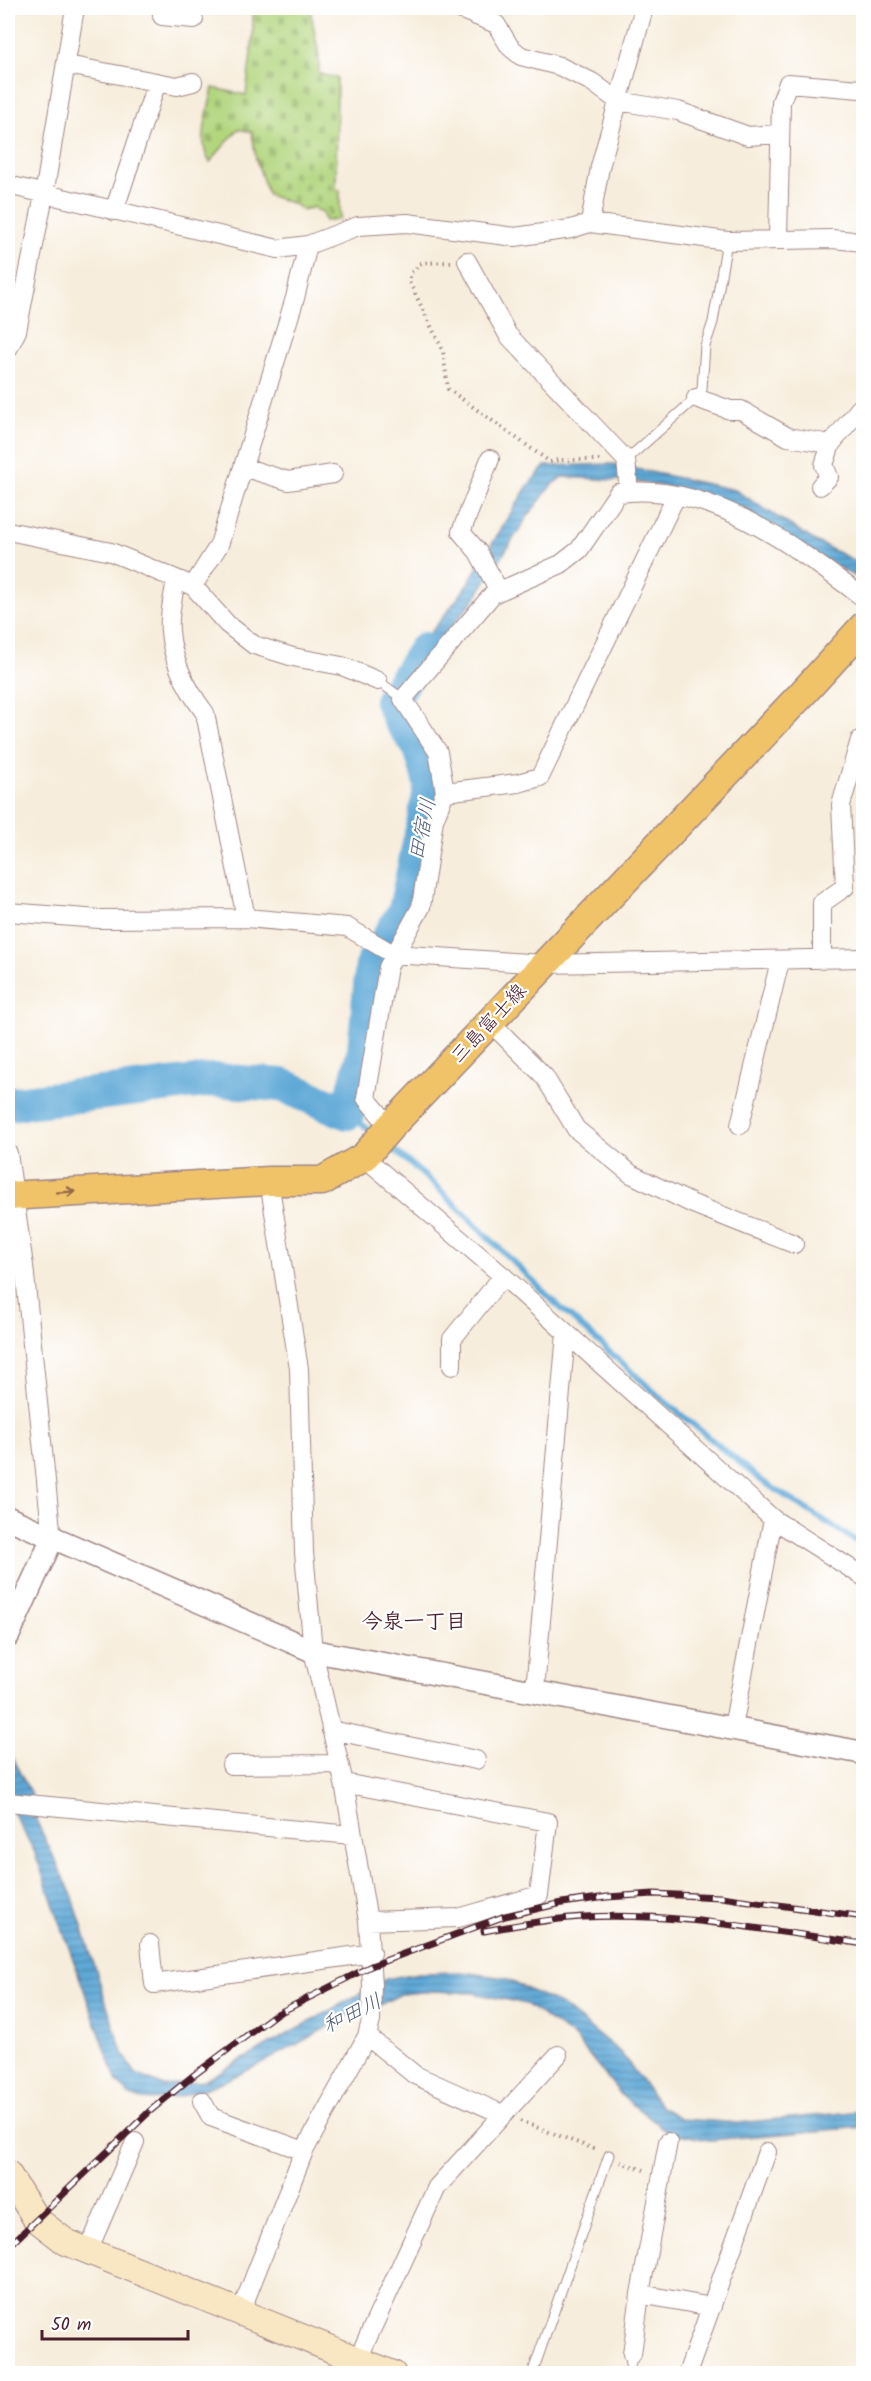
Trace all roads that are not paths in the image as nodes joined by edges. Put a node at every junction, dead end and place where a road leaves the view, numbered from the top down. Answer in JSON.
{"nodes":[{"id":1,"x":75,"y":8,"type":"edge"},
{"id":2,"x":162,"y":8,"type":"edge"},
{"id":3,"x":644,"y":8,"type":"edge"},
{"id":4,"x":465,"y":9,"type":"edge"},
{"id":5,"x":194,"y":19,"type":"dead end"},
{"id":6,"x":67,"y":65,"type":"junction"},
{"id":7,"x":157,"y":82,"type":"junction"},
{"id":8,"x":193,"y":82,"type":"dead end"},
{"id":9,"x":860,"y":88,"type":"dead end"},
{"id":10,"x":618,"y":101,"type":"junction"},
{"id":11,"x":779,"y":135,"type":"junction"},
{"id":12,"x":8,"y":185,"type":"edge"},
{"id":13,"x":44,"y":195,"type":"junction"},
{"id":14,"x":114,"y":211,"type":"junction"},
{"id":15,"x":590,"y":223,"type":"junction"},
{"id":16,"x":778,"y":239,"type":"junction"},
{"id":17,"x":728,"y":241,"type":"junction"},
{"id":18,"x":864,"y":242,"type":"edge"},
{"id":19,"x":308,"y":245,"type":"junction"},
{"id":20,"x":467,"y":261,"type":"road end"},
{"id":21,"x":8,"y":348,"type":"edge"},
{"id":22,"x":696,"y":398,"type":"junction"},
{"id":23,"x":860,"y":408,"type":"dead end"},
{"id":24,"x":831,"y":444,"type":"junction"},
{"id":25,"x":490,"y":459,"type":"dead end"},
{"id":26,"x":627,"y":462,"type":"junction"},
{"id":27,"x":243,"y":467,"type":"junction"},
{"id":28,"x":333,"y":474,"type":"dead end"},
{"id":29,"x":820,"y":486,"type":"dead end"},
{"id":30,"x":629,"y":492,"type":"junction"},
{"id":31,"x":676,"y":496,"type":"junction"},
{"id":32,"x":8,"y":531,"type":"edge"},
{"id":33,"x":185,"y":582,"type":"junction"},
{"id":34,"x":497,"y":587,"type":"junction"},
{"id":35,"x":864,"y":598,"type":"edge"},
{"id":36,"x":864,"y":626,"type":"edge"},
{"id":37,"x":378,"y":681,"type":"joint"},
{"id":38,"x":403,"y":699,"type":"junction"},
{"id":39,"x":860,"y":740,"type":"dead end"},
{"id":40,"x":445,"y":792,"type":"junction"},
{"id":41,"x":8,"y":912,"type":"edge"},
{"id":42,"x":246,"y":918,"type":"junction"},
{"id":43,"x":393,"y":954,"type":"junction"},
{"id":44,"x":864,"y":958,"type":"edge"},
{"id":45,"x":822,"y":960,"type":"junction"},
{"id":46,"x":780,"y":961,"type":"junction"},
{"id":47,"x":544,"y":964,"type":"junction"},
{"id":48,"x":490,"y":1022,"type":"junction"},
{"id":49,"x":740,"y":1125,"type":"dead end"},
{"id":50,"x":379,"y":1140,"type":"junction"},
{"id":51,"x":8,"y":1153,"type":"edge"},
{"id":52,"x":269,"y":1181,"type":"junction"},
{"id":53,"x":11,"y":1195,"type":"edge"},
{"id":54,"x":794,"y":1244,"type":"dead end"},
{"id":55,"x":16,"y":1269,"type":"edge"},
{"id":56,"x":503,"y":1276,"type":"junction"},
{"id":57,"x":566,"y":1333,"type":"junction"},
{"id":58,"x":452,"y":1366,"type":"dead end"},
{"id":59,"x":8,"y":1518,"type":"edge"},
{"id":60,"x":773,"y":1519,"type":"junction"},
{"id":61,"x":52,"y":1539,"type":"junction"},
{"id":62,"x":864,"y":1577,"type":"edge"},
{"id":63,"x":8,"y":1636,"type":"edge"},
{"id":64,"x":313,"y":1651,"type":"junction"},
{"id":65,"x":535,"y":1690,"type":"junction"},
{"id":66,"x":733,"y":1727,"type":"junction"},
{"id":67,"x":331,"y":1730,"type":"junction"},
{"id":68,"x":864,"y":1752,"type":"edge"},
{"id":69,"x":476,"y":1760,"type":"dead end"},
{"id":70,"x":339,"y":1764,"type":"junction"},
{"id":71,"x":231,"y":1765,"type":"dead end"},
{"id":72,"x":344,"y":1783,"type":"junction"},
{"id":73,"x":8,"y":1802,"type":"edge"},
{"id":74,"x":351,"y":1835,"type":"junction"},
{"id":75,"x":368,"y":1921,"type":"junction"},
{"id":76,"x":150,"y":1944,"type":"dead end"},
{"id":77,"x":372,"y":1953,"type":"junction"},
{"id":78,"x":369,"y":2028,"type":"junction"},
{"id":79,"x":558,"y":2055,"type":"dead end"},
{"id":80,"x":202,"y":2101,"type":"dead end"},
{"id":81,"x":502,"y":2114,"type":"junction"},
{"id":82,"x":135,"y":2142,"type":"dead end"},
{"id":83,"x":668,"y":2142,"type":"dead end"},
{"id":84,"x":304,"y":2151,"type":"junction"},
{"id":85,"x":767,"y":2152,"type":"dead end"},
{"id":86,"x":608,"y":2156,"type":"road end"},
{"id":87,"x":8,"y":2174,"type":"edge"},
{"id":88,"x":88,"y":2251,"type":"junction"},
{"id":89,"x":640,"y":2294,"type":"junction"},
{"id":90,"x":712,"y":2307,"type":"junction"},
{"id":91,"x":241,"y":2311,"type":"junction"},
{"id":92,"x":632,"y":2354,"type":"joint"},
{"id":93,"x":353,"y":2366,"type":"edge"},
{"id":94,"x":393,"y":2373,"type":"edge"},
{"id":95,"x":532,"y":2373,"type":"edge"},
{"id":96,"x":629,"y":2373,"type":"edge"},
{"id":97,"x":687,"y":2373,"type":"edge"}],
"edges":[{"from":1,"to":6,"type":"street"},
{"from":2,"to":5,"type":"street"},
{"from":3,"to":10,"type":"street"},
{"from":4,"to":10,"type":"street"},
{"from":6,"to":7,"type":"street"},
{"from":6,"to":13,"type":"street"},
{"from":7,"to":8,"type":"street"},
{"from":7,"to":14,"type":"street"},
{"from":9,"to":11,"type":"street"},
{"from":10,"to":11,"type":"street"},
{"from":10,"to":15,"type":"street"},
{"from":11,"to":16,"type":"street"},
{"from":12,"to":13,"type":"street"},
{"from":13,"to":14,"type":"street"},
{"from":13,"to":21,"type":"street"},
{"from":14,"to":19,"type":"street"},
{"from":15,"to":17,"type":"street"},
{"from":15,"to":19,"type":"street"},
{"from":16,"to":17,"type":"street"},
{"from":16,"to":18,"type":"street"},
{"from":17,"to":22,"type":"lane"},
{"from":19,"to":27,"type":"street"},
{"from":20,"to":26,"type":"street"},
{"from":22,"to":24,"type":"street"},
{"from":22,"to":26,"type":"lane"},
{"from":23,"to":24,"type":"street"},
{"from":24,"to":29,"type":"street"},
{"from":25,"to":34,"type":"street"},
{"from":26,"to":30,"type":"street"},
{"from":27,"to":28,"type":"street"},
{"from":27,"to":33,"type":"street"},
{"from":30,"to":31,"type":"street"},
{"from":30,"to":34,"type":"street"},
{"from":31,"to":35,"type":"street"},
{"from":31,"to":40,"type":"street"},
{"from":32,"to":33,"type":"street"},
{"from":33,"to":37,"type":"street"},
{"from":33,"to":42,"type":"street"},
{"from":34,"to":38,"type":"street"},
{"from":36,"to":47,"type":"main road","name":"三島富士線"},
{"from":37,"to":38,"type":"lane"},
{"from":38,"to":40,"type":"street"},
{"from":39,"to":45,"type":"street"},
{"from":40,"to":43,"type":"street"},
{"from":41,"to":42,"type":"street"},
{"from":42,"to":43,"type":"street"},
{"from":43,"to":47,"type":"street"},
{"from":43,"to":50,"type":"street"},
{"from":44,"to":45,"type":"street"},
{"from":45,"to":46,"type":"street"},
{"from":46,"to":47,"type":"street"},
{"from":46,"to":49,"type":"street"},
{"from":47,"to":48,"type":"main road","name":"三島富士線"},
{"from":48,"to":50,"type":"main road","name":"三島富士線"},
{"from":48,"to":54,"type":"street"},
{"from":50,"to":52,"type":"main road","name":"三島富士線"},
{"from":50,"to":56,"type":"street"},
{"from":51,"to":53,"type":"street"},
{"from":53,"to":52,"type":"main road","name":"三島富士線","one_way":true},
{"from":52,"to":64,"type":"street"},
{"from":53,"to":55,"type":"street"},
{"from":55,"to":61,"type":"street"},
{"from":56,"to":57,"type":"street"},
{"from":56,"to":58,"type":"street"},
{"from":57,"to":60,"type":"street"},
{"from":57,"to":65,"type":"street"},
{"from":59,"to":61,"type":"street"},
{"from":60,"to":62,"type":"street"},
{"from":60,"to":66,"type":"street"},
{"from":61,"to":63,"type":"street"},
{"from":61,"to":64,"type":"street"},
{"from":64,"to":65,"type":"street"},
{"from":64,"to":67,"type":"street"},
{"from":65,"to":66,"type":"street"},
{"from":66,"to":68,"type":"street"},
{"from":67,"to":69,"type":"street"},
{"from":67,"to":70,"type":"street"},
{"from":70,"to":71,"type":"street"},
{"from":70,"to":72,"type":"street"},
{"from":72,"to":74,"type":"street"},
{"from":72,"to":75,"type":"street"},
{"from":73,"to":74,"type":"street"},
{"from":74,"to":75,"type":"street"},
{"from":75,"to":77,"type":"street"},
{"from":76,"to":77,"type":"street"},
{"from":77,"to":78,"type":"street"},
{"from":78,"to":81,"type":"street"},
{"from":78,"to":84,"type":"street"},
{"from":79,"to":81,"type":"street"},
{"from":80,"to":84,"type":"street"},
{"from":81,"to":93,"type":"street"},
{"from":82,"to":88,"type":"street"},
{"from":83,"to":89,"type":"street"},
{"from":84,"to":91,"type":"street"},
{"from":85,"to":90,"type":"street"},
{"from":86,"to":95,"type":"lane"},
{"from":87,"to":88,"type":"main road"},
{"from":88,"to":91,"type":"main road"},
{"from":89,"to":90,"type":"street"},
{"from":89,"to":92,"type":"street"},
{"from":90,"to":97,"type":"street"},
{"from":91,"to":93,"type":"main road"},
{"from":92,"to":96,"type":"lane"},
{"from":93,"to":94,"type":"main road"}]}
